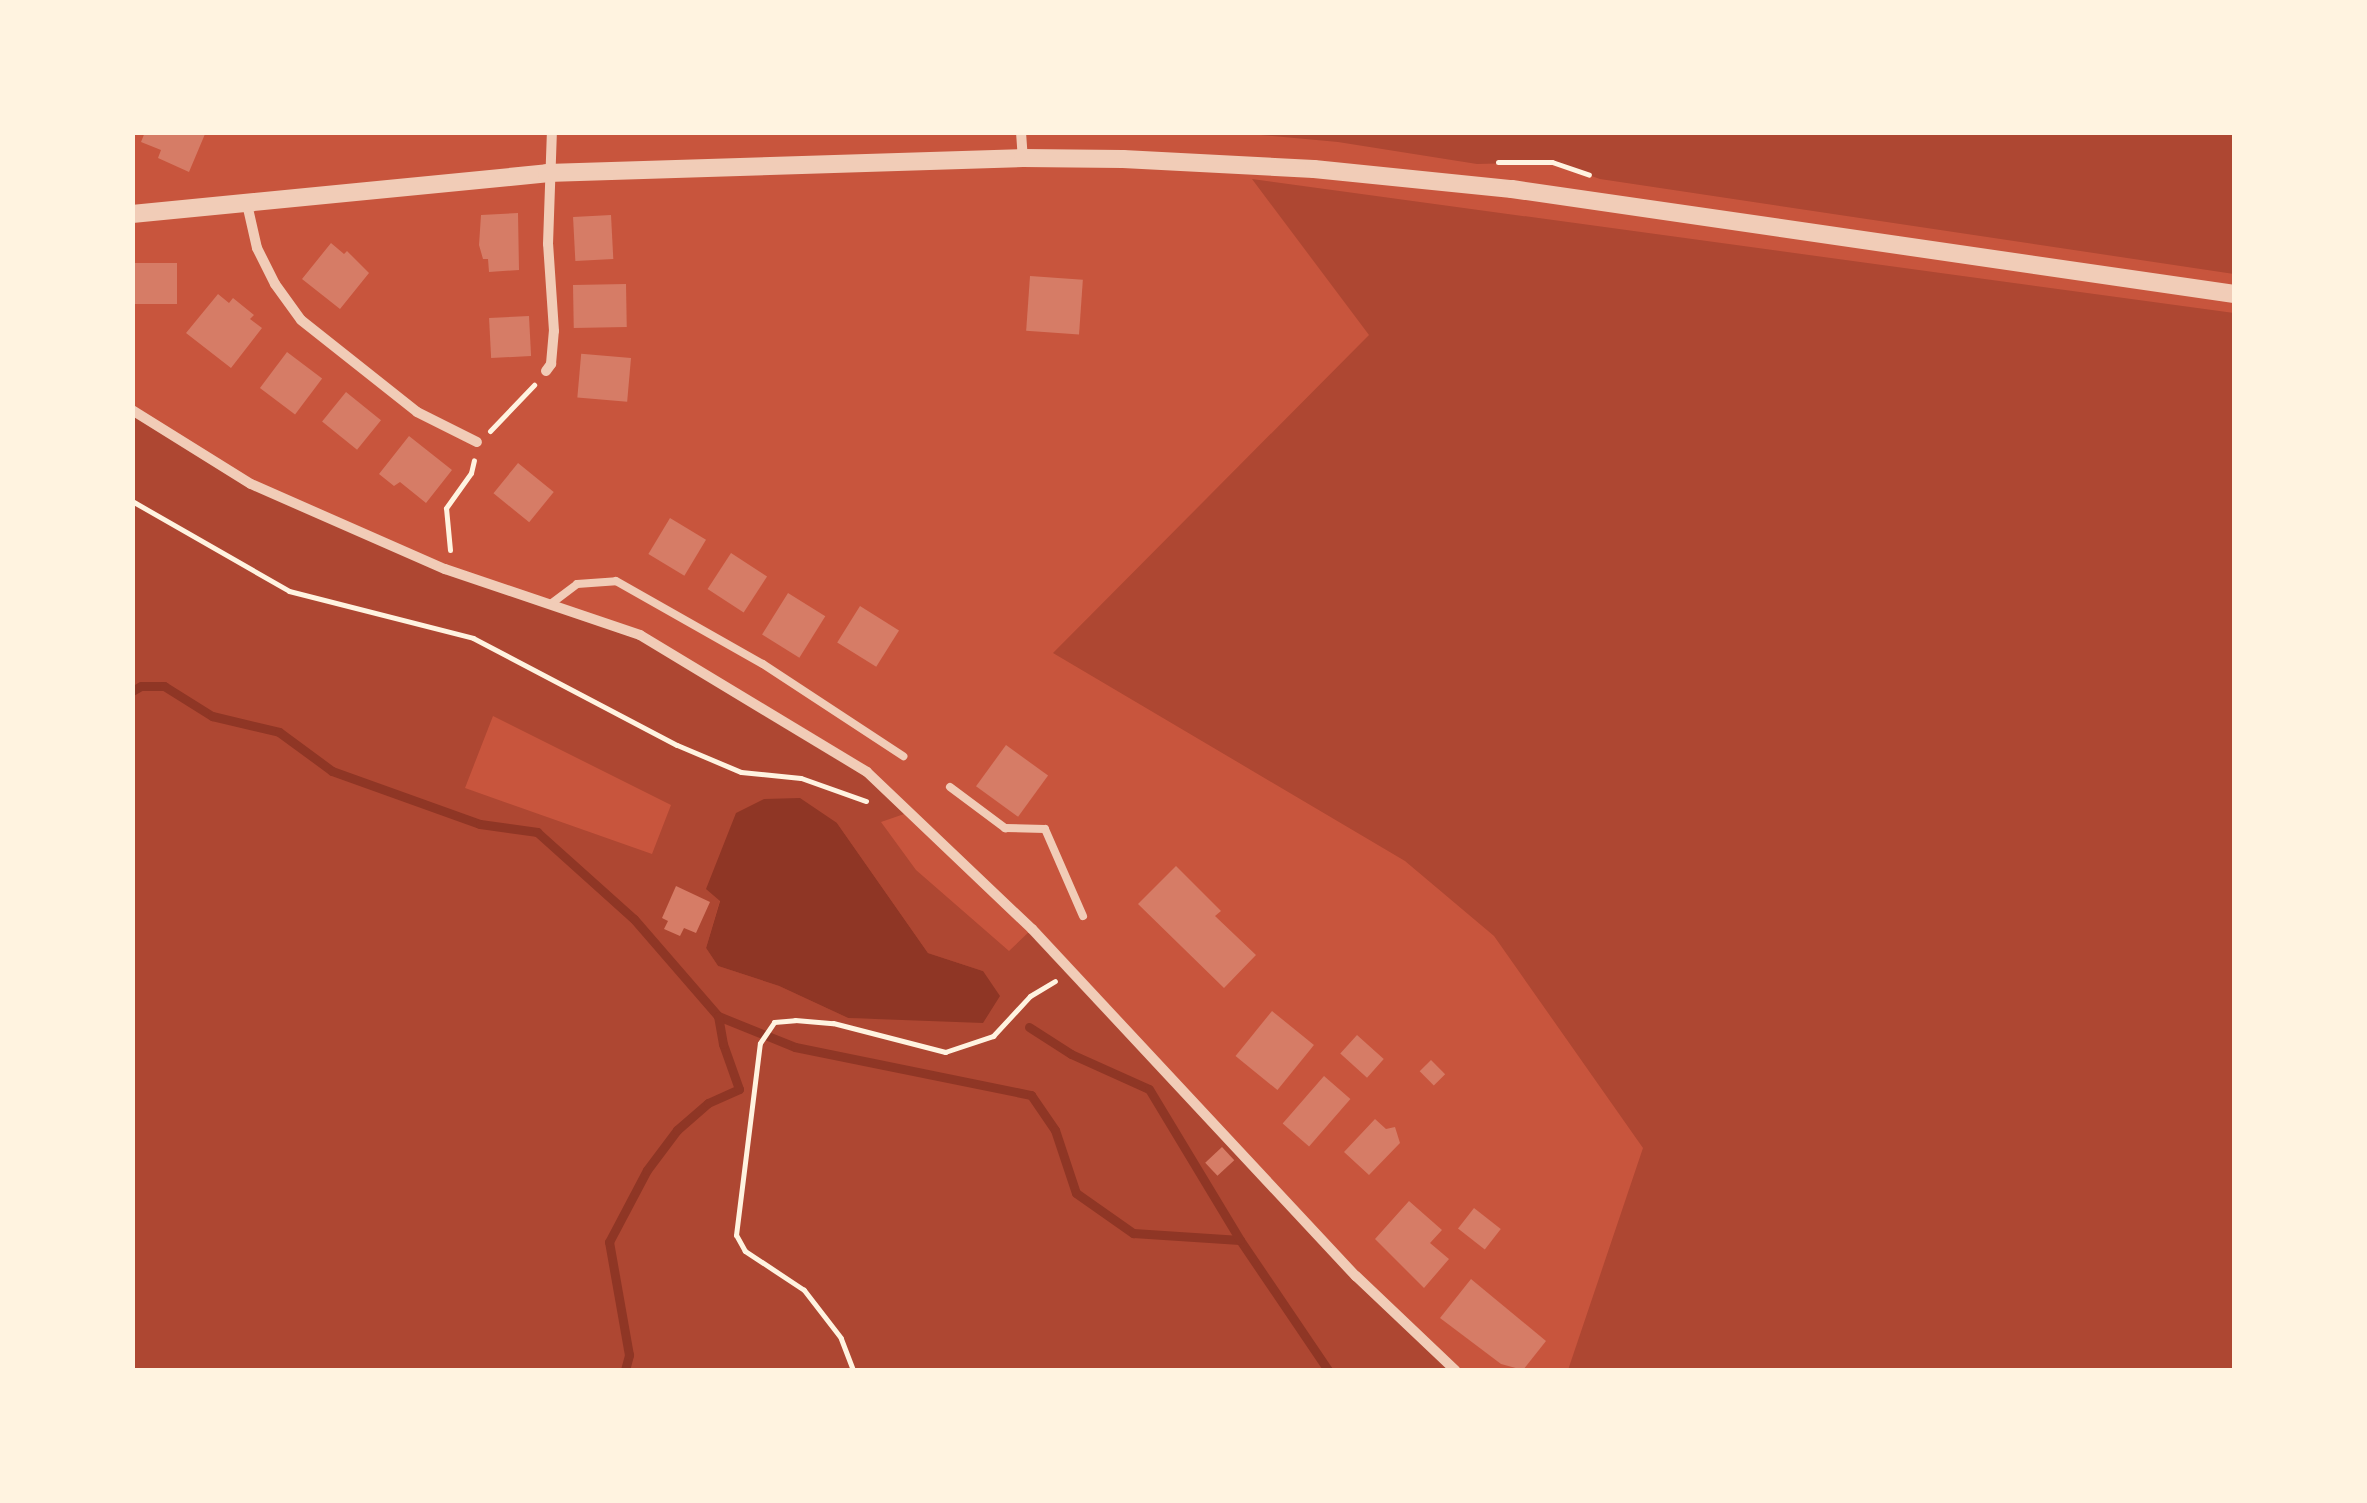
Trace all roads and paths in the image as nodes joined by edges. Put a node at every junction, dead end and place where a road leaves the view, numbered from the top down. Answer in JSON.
{"nodes":[{"id":1,"x":552,"y":132,"type":"edge"},
{"id":2,"x":1021,"y":132,"type":"edge"},
{"id":3,"x":1023,"y":158,"type":"junction"},
{"id":4,"x":548,"y":172,"type":"junction"},
{"id":5,"x":247,"y":204,"type":"junction"},
{"id":6,"x":132,"y":214,"type":"edge"},
{"id":7,"x":2234,"y":294,"type":"edge"},
{"id":8,"x":546,"y":371,"type":"joint"},
{"id":9,"x":132,"y":410,"type":"edge"},
{"id":10,"x":509,"y":416,"type":"dead end"},
{"id":11,"x":477,"y":442,"type":"dead end"},
{"id":12,"x":471,"y":473,"type":"dead end"},
{"id":13,"x":132,"y":500,"type":"edge"},
{"id":14,"x":450,"y":550,"type":"dead end"},
{"id":15,"x":552,"y":603,"type":"junction"},
{"id":16,"x":903,"y":756,"type":"dead end"},
{"id":17,"x":950,"y":787,"type":"dead end"},
{"id":18,"x":907,"y":813,"type":"junction"},
{"id":19,"x":1083,"y":916,"type":"dead end"},
{"id":20,"x":1071,"y":972,"type":"junction"},
{"id":21,"x":853,"y":1370,"type":"edge"},
{"id":22,"x":1455,"y":1370,"type":"edge"}],
"edges":[{"from":1,"to":4,"type":"street"},
{"from":2,"to":3,"type":"street"},
{"from":3,"to":4,"type":"street"},
{"from":3,"to":7,"type":"street"},
{"from":4,"to":5,"type":"street"},
{"from":4,"to":8,"type":"street"},
{"from":5,"to":6,"type":"street"},
{"from":5,"to":11,"type":"street"},
{"from":8,"to":10,"type":"path"},
{"from":9,"to":15,"type":"street"},
{"from":12,"to":14,"type":"path"},
{"from":13,"to":18,"type":"path"},
{"from":15,"to":16,"type":"lane"},
{"from":15,"to":18,"type":"street"},
{"from":17,"to":19,"type":"lane"},
{"from":18,"to":20,"type":"street"},
{"from":20,"to":21,"type":"path"},
{"from":20,"to":22,"type":"street"}]}
